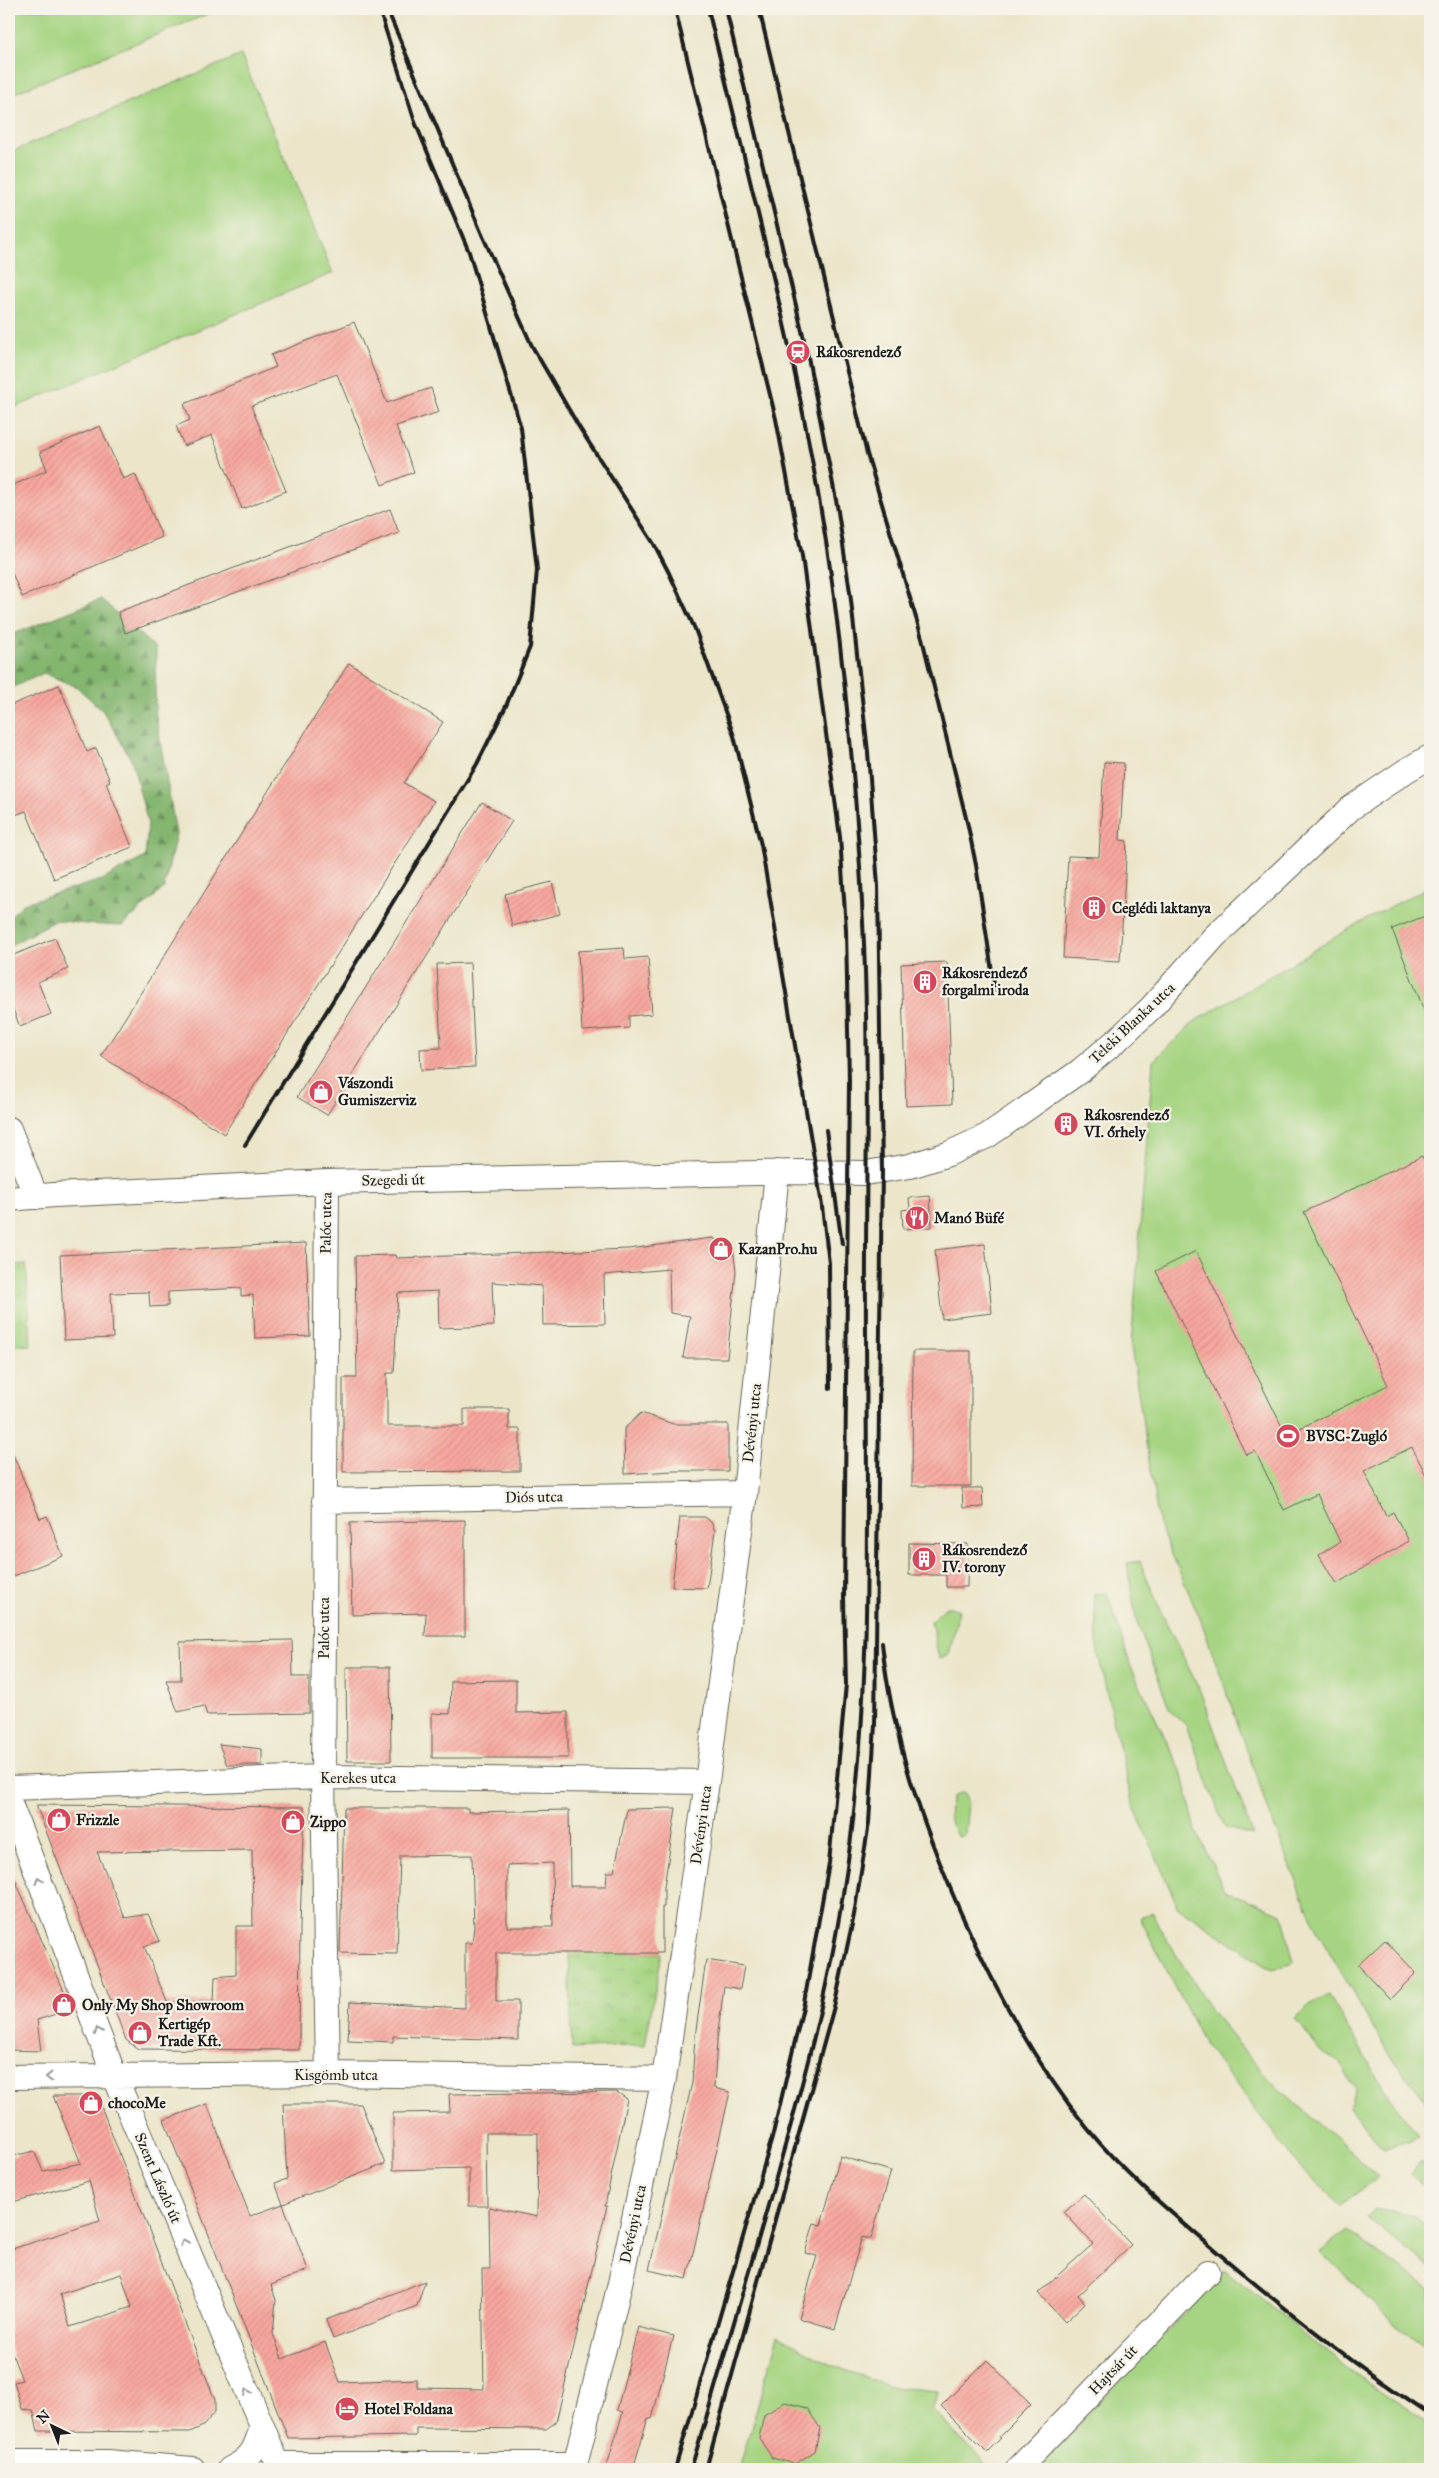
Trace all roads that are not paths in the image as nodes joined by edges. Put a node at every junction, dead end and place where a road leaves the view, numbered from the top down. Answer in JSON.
{"nodes":[{"id":1,"x":1430,"y":757,"type":"edge"},
{"id":2,"x":9,"y":1128,"type":"edge"},
{"id":3,"x":777,"y":1172,"type":"junction"},
{"id":4,"x":327,"y":1182,"type":"junction"},
{"id":5,"x":36,"y":1197,"type":"junction"},
{"id":6,"x":9,"y":1199,"type":"edge"},
{"id":7,"x":745,"y":1493,"type":"junction"},
{"id":8,"x":324,"y":1501,"type":"junction"},
{"id":9,"x":323,"y":1777,"type":"junction"},
{"id":10,"x":708,"y":1782,"type":"junction"},
{"id":11,"x":9,"y":1788,"type":"edge"},
{"id":12,"x":9,"y":1801,"type":"edge"},
{"id":13,"x":328,"y":2074,"type":"junction"},
{"id":14,"x":9,"y":2077,"type":"edge"},
{"id":15,"x":115,"y":2077,"type":"junction"},
{"id":16,"x":664,"y":2079,"type":"junction"},
{"id":17,"x":1208,"y":2272,"type":"dead end"},
{"id":18,"x":262,"y":2426,"type":"junction"},
{"id":19,"x":9,"y":2462,"type":"edge"},
{"id":20,"x":279,"y":2467,"type":"edge"},
{"id":21,"x":574,"y":2467,"type":"edge"},
{"id":22,"x":193,"y":2469,"type":"edge"},
{"id":23,"x":230,"y":2469,"type":"edge"},
{"id":24,"x":1018,"y":2469,"type":"edge"}],
"edges":[{"from":1,"to":3,"type":"street","name":"Teleki Blanka utca"},
{"from":2,"to":5,"type":"street"},
{"from":3,"to":4,"type":"street","name":"Szegedi út"},
{"from":3,"to":7,"type":"street","name":"Dévényi utca"},
{"from":4,"to":5,"type":"street","name":"Szegedi út"},
{"from":4,"to":8,"type":"street","name":"Palóc utca"},
{"from":5,"to":6,"type":"street","name":"Szegedi út"},
{"from":7,"to":8,"type":"street","name":"Diós utca"},
{"from":7,"to":10,"type":"street","name":"Dévényi utca"},
{"from":8,"to":9,"type":"street","name":"Palóc utca"},
{"from":9,"to":10,"type":"street","name":"Kerekes utca"},
{"from":9,"to":11,"type":"street","name":"Kerekes utca"},
{"from":9,"to":13,"type":"street","name":"Palóc utca"},
{"from":10,"to":16,"type":"street","name":"Dévényi utca"},
{"from":15,"to":12,"type":"street","name":"Szent László út","one_way":true},
{"from":13,"to":15,"type":"street","name":"Kisgömb utca"},
{"from":13,"to":16,"type":"street","name":"Kisgömb utca"},
{"from":15,"to":14,"type":"street","name":"Kisgömb utca","one_way":true},
{"from":18,"to":15,"type":"street","name":"Szent László út","one_way":true},
{"from":16,"to":21,"type":"street","name":"Dévényi utca"},
{"from":17,"to":24,"type":"street","name":"Hajtsár út"},
{"from":18,"to":20,"type":"street","name":"Szent László út"},
{"from":18,"to":23,"type":"street"},
{"from":19,"to":22,"type":"street"},
{"from":20,"to":21,"type":"street"}]}
